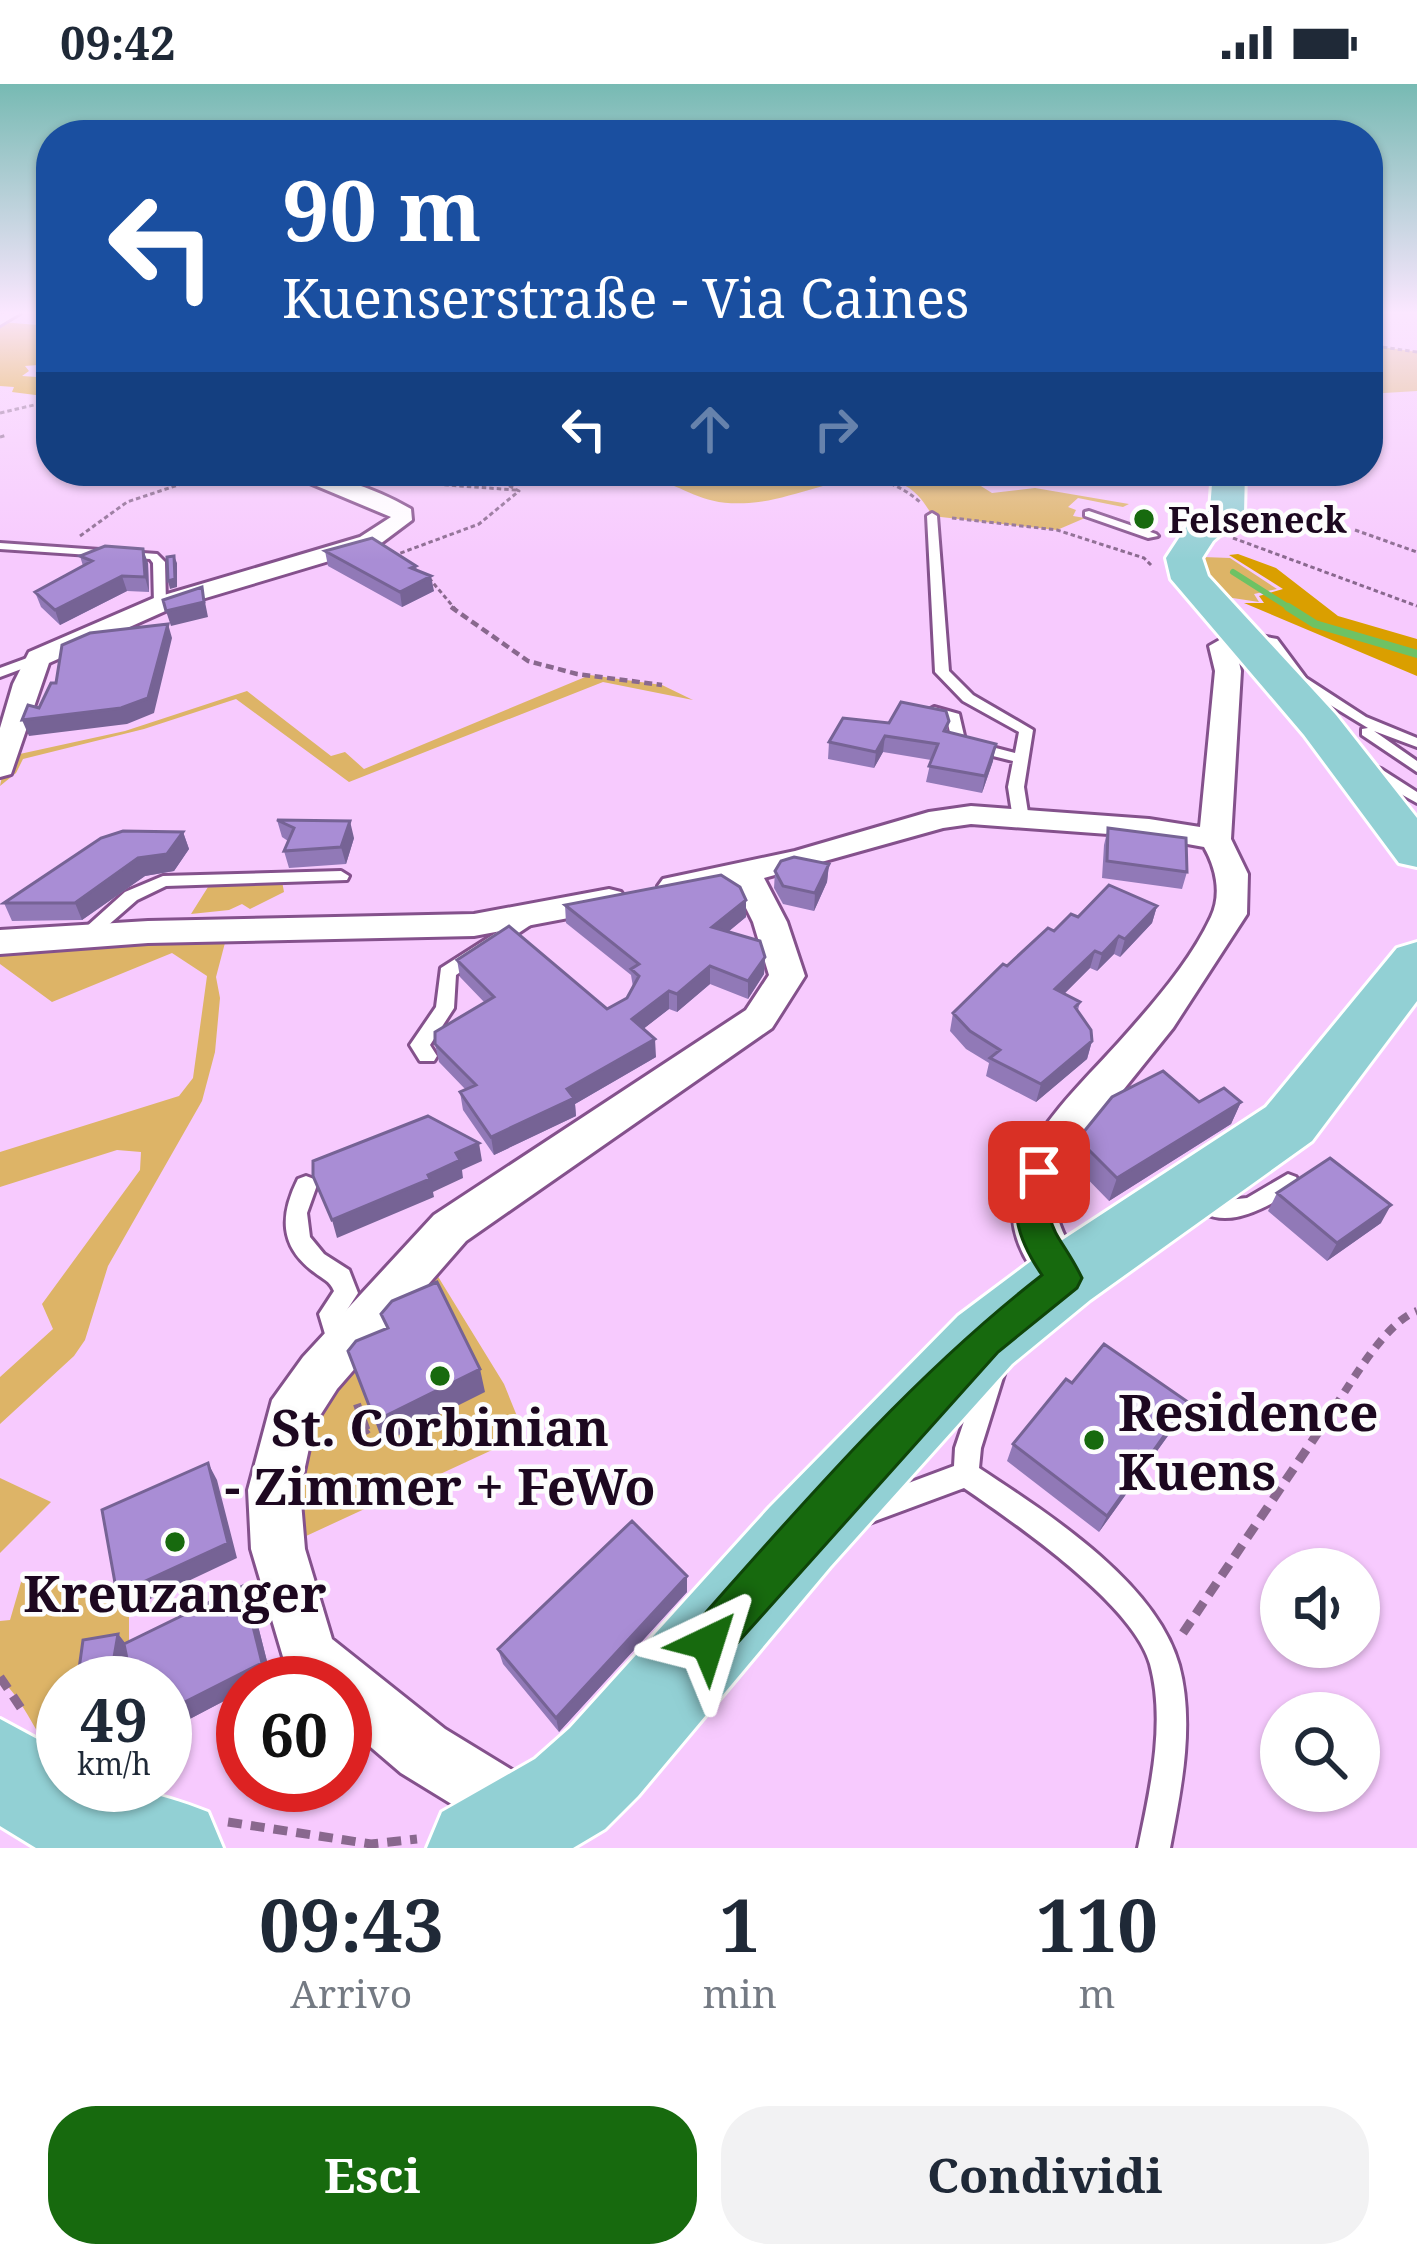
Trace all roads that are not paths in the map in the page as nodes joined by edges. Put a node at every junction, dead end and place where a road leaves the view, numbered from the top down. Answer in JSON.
{"nodes":[{"id":1,"x":338,"y":486,"type":"edge"},
{"id":2,"x":1230,"y":488,"type":"edge"},
{"id":3,"x":1089,"y":514,"type":"dead end"},
{"id":4,"x":932,"y":516,"type":"road end"},
{"id":5,"x":0,"y":546,"type":"edge"},
{"id":6,"x":1162,"y":549,"type":"junction"},
{"id":7,"x":160,"y":604,"type":"junction"},
{"id":8,"x":1239,"y":637,"type":"junction"},
{"id":9,"x":38,"y":658,"type":"junction"},
{"id":10,"x":0,"y":673,"type":"edge"},
{"id":11,"x":1301,"y":681,"type":"junction"},
{"id":12,"x":934,"y":711,"type":"edge"},
{"id":13,"x":1417,"y":743,"type":"edge"},
{"id":14,"x":1019,"y":758,"type":"junction"},
{"id":15,"x":1350,"y":763,"type":"junction"},
{"id":16,"x":0,"y":768,"type":"edge"},
{"id":17,"x":1417,"y":768,"type":"edge"},
{"id":18,"x":1417,"y":798,"type":"edge"},
{"id":19,"x":1021,"y":819,"type":"junction"},
{"id":20,"x":1215,"y":838,"type":"junction"},
{"id":21,"x":1417,"y":852,"type":"edge"},
{"id":22,"x":745,"y":873,"type":"junction"},
{"id":23,"x":341,"y":876,"type":"dead end"},
{"id":24,"x":530,"y":918,"type":"junction"},
{"id":25,"x":84,"y":937,"type":"junction"},
{"id":26,"x":0,"y":942,"type":"edge"},
{"id":27,"x":1417,"y":961,"type":"edge"},
{"id":28,"x":427,"y":1056,"type":"dead end"},
{"id":29,"x":1288,"y":1183,"type":"edge"},
{"id":30,"x":306,"y":1185,"type":"dead end"},
{"id":31,"x":1188,"y":1190,"type":"junction"},
{"id":32,"x":1037,"y":1299,"type":"junction"},
{"id":33,"x":340,"y":1372,"type":"junction"},
{"id":34,"x":966,"y":1474,"type":"junction"},
{"id":35,"x":800,"y":1537,"type":"junction"},
{"id":36,"x":309,"y":1656,"type":"edge"},
{"id":37,"x":372,"y":1709,"type":"edge"},
{"id":38,"x":0,"y":1768,"type":"edge"},
{"id":39,"x":501,"y":1823,"type":"edge"},
{"id":40,"x":191,"y":1833,"type":"edge"},
{"id":41,"x":1154,"y":1848,"type":"edge"}],
"edges":[{"from":1,"to":7,"type":"street"},
{"from":2,"to":6,"type":"main road"},
{"from":3,"to":6,"type":"lane"},
{"from":4,"to":14,"type":"lane"},
{"from":5,"to":7,"type":"lane"},
{"from":6,"to":8,"type":"main road"},
{"from":7,"to":9,"type":"street"},
{"from":8,"to":11,"type":"lane"},
{"from":8,"to":15,"type":"main road"},
{"from":8,"to":20,"type":"street"},
{"from":9,"to":10,"type":"lane"},
{"from":9,"to":16,"type":"street"},
{"from":11,"to":13,"type":"lane"},
{"from":11,"to":17,"type":"lane"},
{"from":12,"to":14,"type":"lane"},
{"from":14,"to":19,"type":"lane"},
{"from":15,"to":18,"type":"lane"},
{"from":15,"to":21,"type":"main road"},
{"from":19,"to":20,"type":"street"},
{"from":19,"to":22,"type":"street"},
{"from":20,"to":32,"type":"street"},
{"from":22,"to":24,"type":"street"},
{"from":22,"to":33,"type":"street"},
{"from":23,"to":25,"type":"lane"},
{"from":24,"to":25,"type":"street"},
{"from":24,"to":28,"type":"lane"},
{"from":25,"to":26,"type":"street"},
{"from":27,"to":31,"type":"main road"},
{"from":29,"to":31,"type":"lane"},
{"from":30,"to":33,"type":"lane"},
{"from":31,"to":32,"type":"main road"},
{"from":32,"to":34,"type":"lane"},
{"from":32,"to":35,"type":"main road"},
{"from":33,"to":36,"type":"street"},
{"from":34,"to":35,"type":"lane"},
{"from":34,"to":41,"type":"lane"},
{"from":35,"to":39,"type":"main road"},
{"from":37,"to":39,"type":"street"},
{"from":38,"to":40,"type":"main road"}]}
